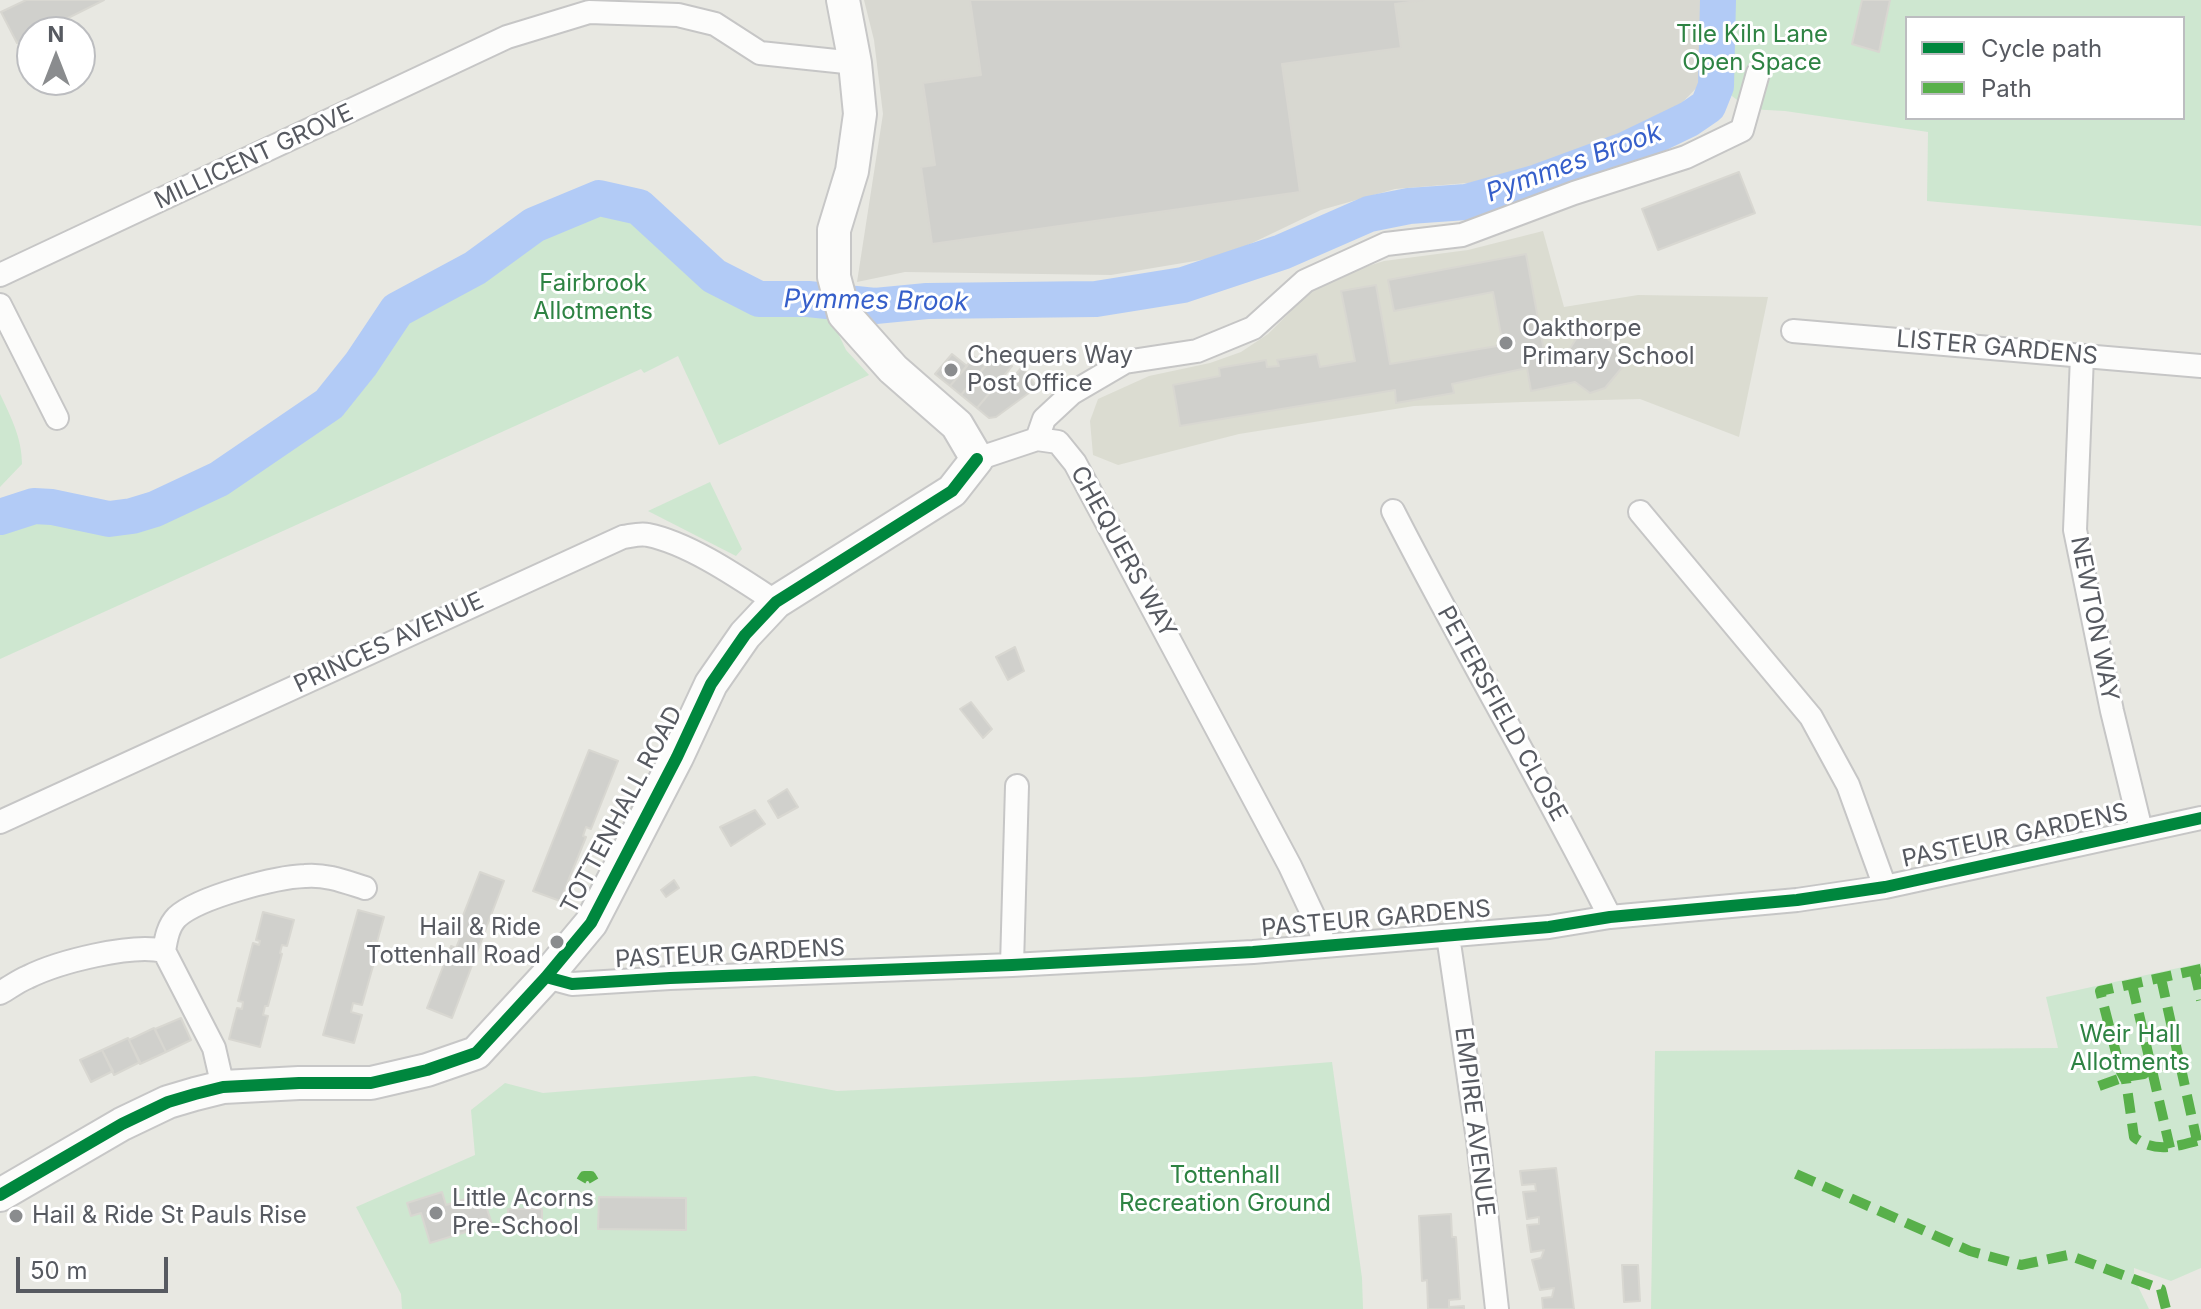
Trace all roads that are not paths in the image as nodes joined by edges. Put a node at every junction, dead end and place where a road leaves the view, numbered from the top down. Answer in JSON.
{"nodes":[{"id":1,"x":843,"y":0,"type":"edge"},
{"id":2,"x":855,"y":63,"type":"junction"},
{"id":3,"x":1758,"y":73,"type":"dead end"},
{"id":4,"x":0,"y":275,"type":"edge"},
{"id":5,"x":0,"y":305,"type":"edge"},
{"id":6,"x":1793,"y":331,"type":"dead end"},
{"id":7,"x":2082,"y":356,"type":"junction"},
{"id":8,"x":2201,"y":366,"type":"edge"},
{"id":9,"x":57,"y":418,"type":"dead end"},
{"id":10,"x":1037,"y":439,"type":"junction"},
{"id":11,"x":977,"y":459,"type":"junction"},
{"id":12,"x":1393,"y":511,"type":"dead end"},
{"id":13,"x":1640,"y":512,"type":"dead end"},
{"id":14,"x":776,"y":602,"type":"junction"},
{"id":15,"x":1017,"y":786,"type":"dead end"},
{"id":16,"x":2201,"y":818,"type":"edge"},
{"id":17,"x":0,"y":822,"type":"edge"},
{"id":18,"x":2141,"y":830,"type":"junction"},
{"id":19,"x":1885,"y":887,"type":"junction"},
{"id":20,"x":365,"y":888,"type":"dead end"},
{"id":21,"x":1610,"y":917,"type":"junction"},
{"id":22,"x":1448,"y":936,"type":"junction"},
{"id":23,"x":166,"y":941,"type":"junction"},
{"id":24,"x":1322,"y":946,"type":"junction"},
{"id":25,"x":1012,"y":965,"type":"junction"},
{"id":26,"x":546,"y":977,"type":"junction"},
{"id":27,"x":0,"y":993,"type":"edge"},
{"id":28,"x":223,"y":1087,"type":"junction"},
{"id":29,"x":0,"y":1195,"type":"edge"},
{"id":30,"x":1497,"y":1309,"type":"edge"}],
"edges":[{"from":1,"to":2,"type":"street"},
{"from":2,"to":4,"type":"street","name":"MILLICENT GROVE"},
{"from":2,"to":11,"type":"street"},
{"from":3,"to":10,"type":"street"},
{"from":5,"to":9,"type":"street"},
{"from":6,"to":7,"type":"street","name":"LISTER GARDENS"},
{"from":7,"to":8,"type":"street","name":"LISTER GARDENS"},
{"from":7,"to":18,"type":"street","name":"NEWTON WAY"},
{"from":10,"to":11,"type":"street"},
{"from":10,"to":24,"type":"street","name":"CHEQUERS WAY"},
{"from":11,"to":14,"type":"street","name":"TOTTENHALL ROAD"},
{"from":12,"to":21,"type":"street","name":"PETERSFIELD CLOSE"},
{"from":13,"to":19,"type":"street"},
{"from":14,"to":17,"type":"street","name":"PRINCES AVENUE"},
{"from":14,"to":26,"type":"street","name":"TOTTENHALL ROAD"},
{"from":15,"to":25,"type":"street"},
{"from":16,"to":18,"type":"street","name":"PASTEUR GARDENS"},
{"from":18,"to":19,"type":"street","name":"PASTEUR GARDENS"},
{"from":19,"to":21,"type":"street","name":"PASTEUR GARDENS"},
{"from":20,"to":23,"type":"street"},
{"from":21,"to":22,"type":"street","name":"PASTEUR GARDENS"},
{"from":22,"to":24,"type":"street","name":"PASTEUR GARDENS"},
{"from":22,"to":30,"type":"street","name":"EMPIRE AVENUE"},
{"from":23,"to":27,"type":"street"},
{"from":23,"to":28,"type":"street"},
{"from":24,"to":25,"type":"street","name":"PASTEUR GARDENS"},
{"from":25,"to":26,"type":"street","name":"PASTEUR GARDENS"},
{"from":26,"to":28,"type":"street","name":"TOTTENHALL ROAD"},
{"from":28,"to":29,"type":"street","name":"TOTTENHALL ROAD"}]}
